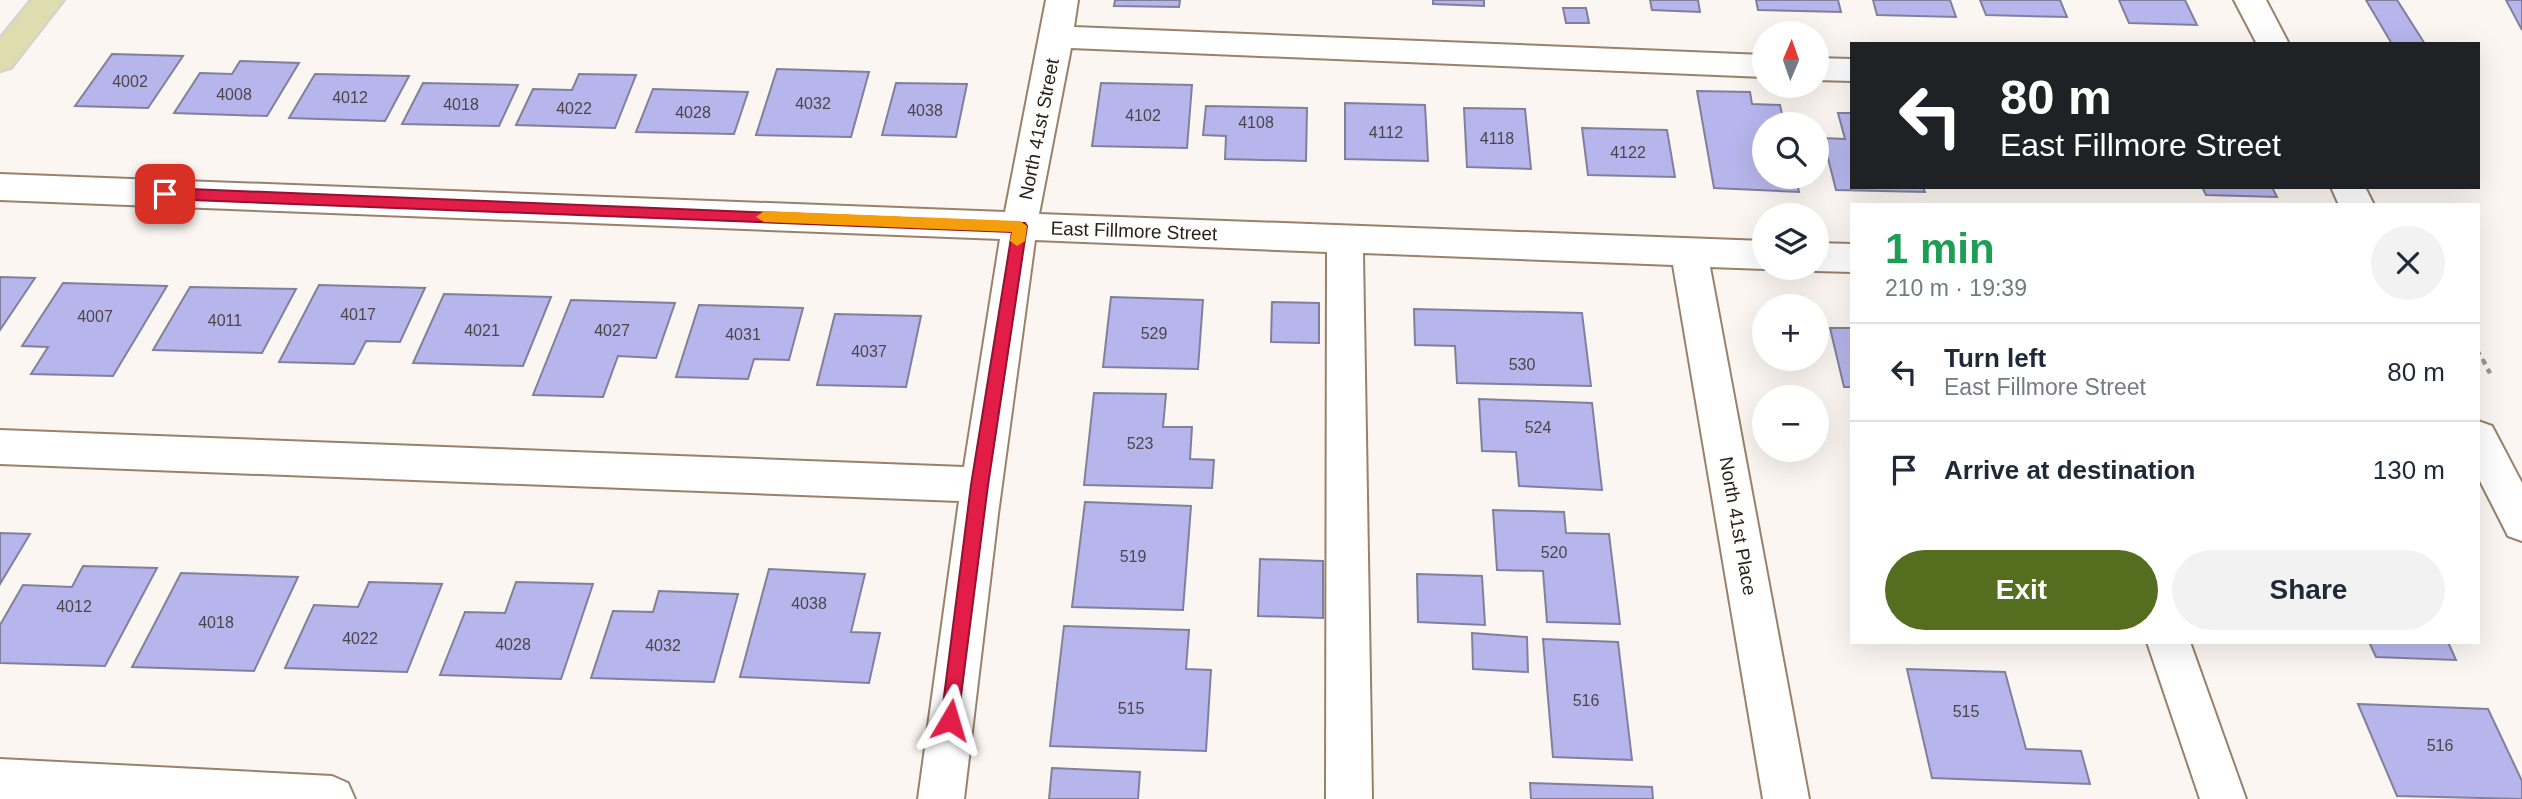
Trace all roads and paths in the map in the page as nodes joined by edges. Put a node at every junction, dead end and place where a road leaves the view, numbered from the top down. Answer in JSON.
{"nodes":[{"id":1,"x":48,"y":0,"type":"edge"},
{"id":2,"x":2250,"y":0,"type":"edge"},
{"id":3,"x":1059,"y":18,"type":"edge"},
{"id":4,"x":2272,"y":42,"type":"edge"},
{"id":5,"x":0,"y":60,"type":"edge"},
{"id":6,"x":1752,"y":65,"type":"edge"},
{"id":7,"x":1829,"y":69,"type":"edge"},
{"id":8,"x":1850,"y":70,"type":"edge"},
{"id":9,"x":0,"y":187,"type":"edge"},
{"id":10,"x":1020,"y":226,"type":"junction"},
{"id":11,"x":1345,"y":239,"type":"junction"},
{"id":12,"x":1689,"y":252,"type":"junction"},
{"id":13,"x":1752,"y":255,"type":"edge"},
{"id":14,"x":1829,"y":257,"type":"edge"},
{"id":15,"x":1850,"y":258,"type":"edge"},
{"id":16,"x":2480,"y":355,"type":"edge"},
{"id":17,"x":2492,"y":376,"type":"dead end"},
{"id":18,"x":2480,"y":442,"type":"edge"},
{"id":19,"x":0,"y":447,"type":"edge"},
{"id":20,"x":979,"y":485,"type":"junction"},
{"id":21,"x":2522,"y":523,"type":"edge"},
{"id":22,"x":2169,"y":644,"type":"edge"},
{"id":23,"x":0,"y":781,"type":"edge"},
{"id":24,"x":332,"y":799,"type":"edge"},
{"id":25,"x":941,"y":799,"type":"edge"},
{"id":26,"x":1349,"y":799,"type":"edge"},
{"id":27,"x":1786,"y":799,"type":"edge"},
{"id":28,"x":2223,"y":799,"type":"edge"}],
"edges":[{"from":1,"to":5,"type":"main road"},
{"from":2,"to":4,"type":"street"},
{"from":3,"to":6,"type":"street"},
{"from":3,"to":10,"type":"street","name":"North 41st Street"},
{"from":7,"to":8,"type":"street"},
{"from":9,"to":10,"type":"street","name":"East Fillmore Street"},
{"from":10,"to":11,"type":"street","name":"East Fillmore Street"},
{"from":10,"to":20,"type":"street","name":"North 41st Street"},
{"from":11,"to":12,"type":"street","name":"East Fillmore Street"},
{"from":11,"to":26,"type":"street"},
{"from":12,"to":13,"type":"street","name":"East Fillmore Street"},
{"from":12,"to":27,"type":"street","name":"North 41st Place"},
{"from":14,"to":15,"type":"street"},
{"from":16,"to":17,"type":"path"},
{"from":18,"to":21,"type":"street"},
{"from":19,"to":20,"type":"street"},
{"from":20,"to":25,"type":"street","name":"North 41st Street"},
{"from":22,"to":28,"type":"street"},
{"from":23,"to":24,"type":"street"}]}
